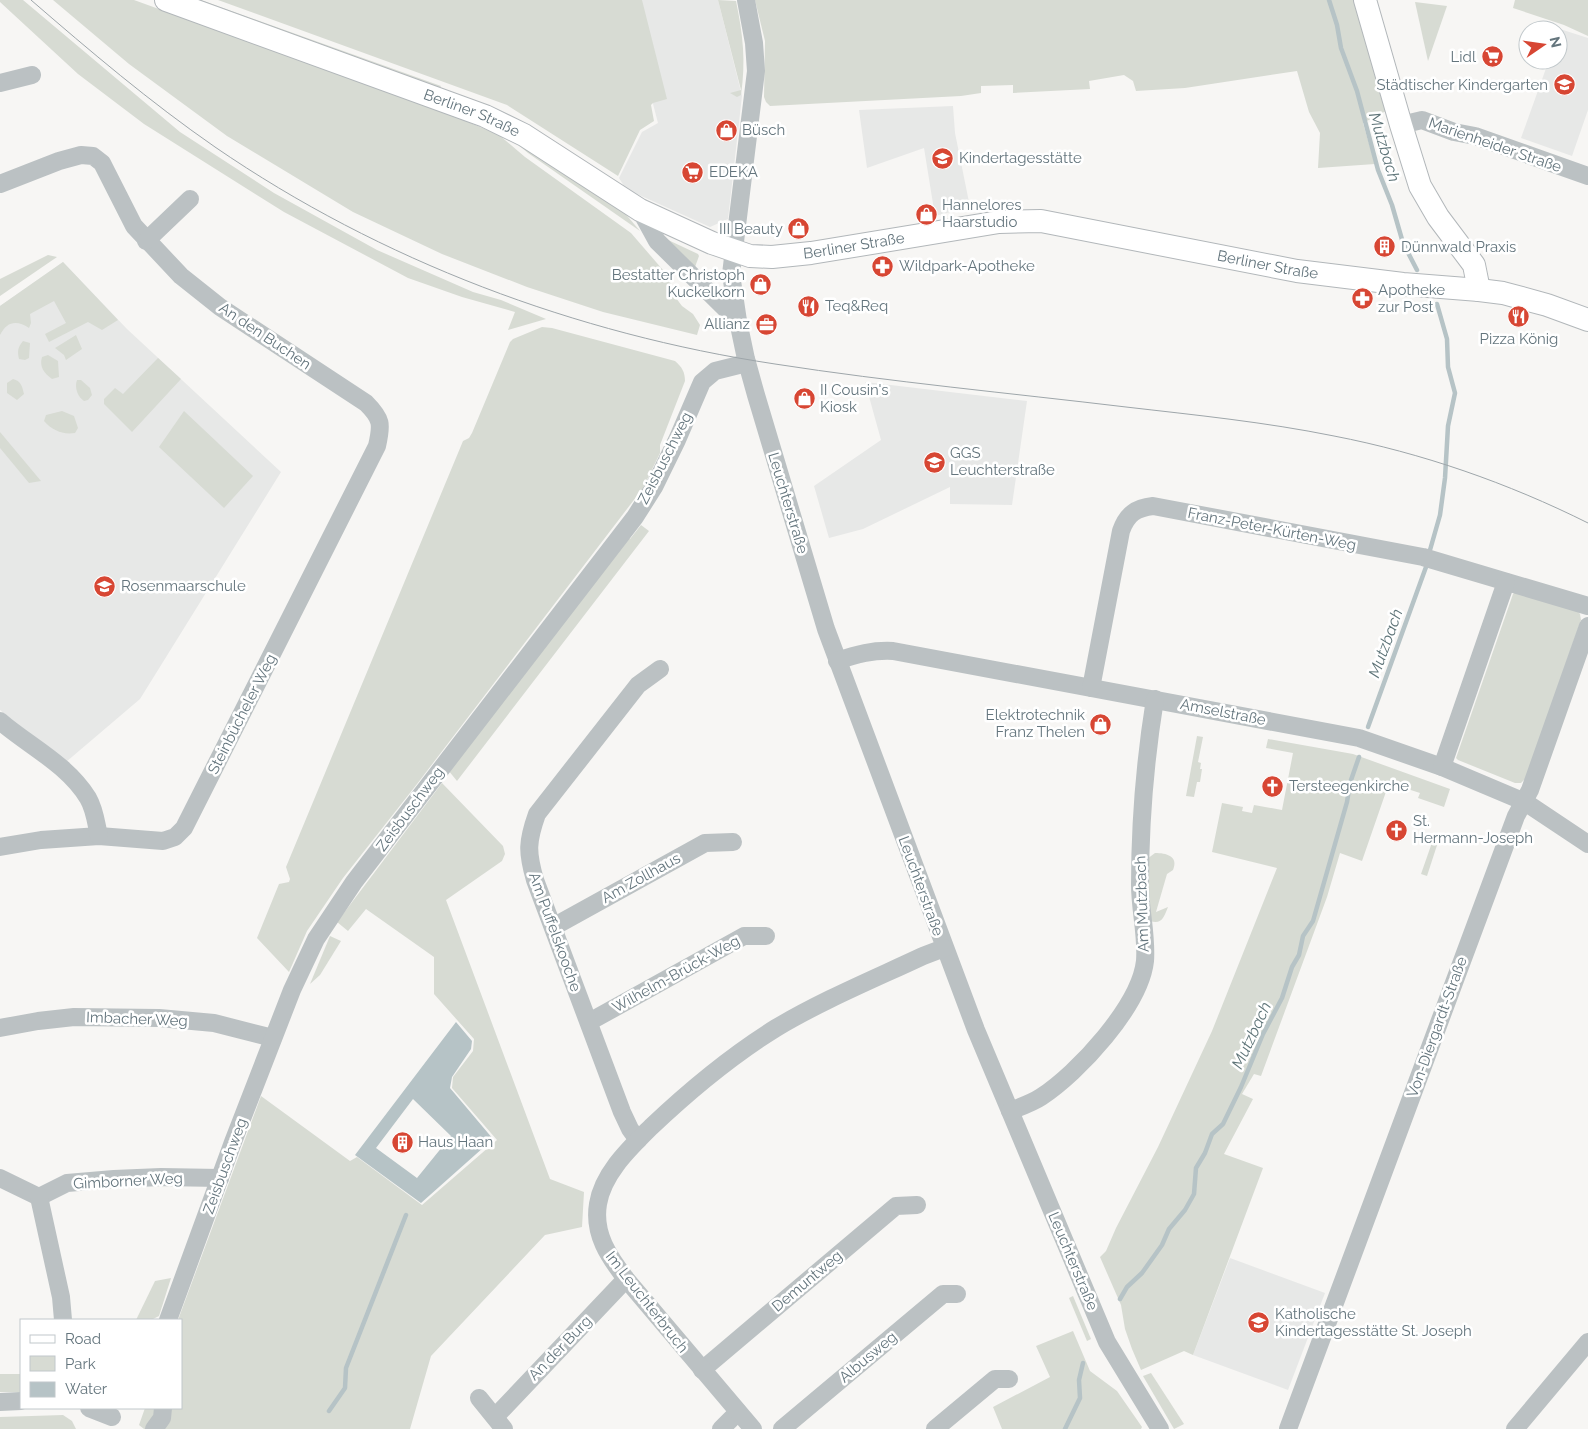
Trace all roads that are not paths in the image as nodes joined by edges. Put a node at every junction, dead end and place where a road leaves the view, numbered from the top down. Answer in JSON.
{"nodes":[{"id":1,"x":166,"y":0,"type":"edge"},
{"id":2,"x":746,"y":0,"type":"edge"},
{"id":3,"x":1365,"y":0,"type":"edge"},
{"id":4,"x":32,"y":75,"type":"dead end"},
{"id":5,"x":0,"y":83,"type":"edge"},
{"id":6,"x":1401,"y":125,"type":"junction"},
{"id":7,"x":1588,"y":176,"type":"edge"},
{"id":8,"x":0,"y":184,"type":"edge"},
{"id":9,"x":190,"y":200,"type":"dead end"},
{"id":10,"x":640,"y":210,"type":"junction"},
{"id":11,"x":146,"y":241,"type":"junction"},
{"id":12,"x":733,"y":251,"type":"junction"},
{"id":13,"x":1479,"y":290,"type":"junction"},
{"id":14,"x":1588,"y":320,"type":"edge"},
{"id":15,"x":738,"y":321,"type":"junction"},
{"id":16,"x":747,"y":363,"type":"junction"},
{"id":17,"x":381,"y":430,"type":"joint"},
{"id":18,"x":1506,"y":582,"type":"junction"},
{"id":19,"x":1588,"y":606,"type":"edge"},
{"id":20,"x":1588,"y":626,"type":"edge"},
{"id":21,"x":837,"y":661,"type":"junction"},
{"id":22,"x":660,"y":669,"type":"dead end"},
{"id":23,"x":1091,"y":688,"type":"junction"},
{"id":24,"x":1155,"y":700,"type":"junction"},
{"id":25,"x":0,"y":721,"type":"edge"},
{"id":26,"x":1442,"y":767,"type":"junction"},
{"id":27,"x":1524,"y":802,"type":"junction"},
{"id":28,"x":99,"y":836,"type":"junction"},
{"id":29,"x":733,"y":842,"type":"dead end"},
{"id":30,"x":1588,"y":844,"type":"edge"},
{"id":31,"x":0,"y":846,"type":"edge"},
{"id":32,"x":553,"y":927,"type":"junction"},
{"id":33,"x":766,"y":936,"type":"dead end"},
{"id":34,"x":944,"y":948,"type":"junction"},
{"id":35,"x":588,"y":1022,"type":"junction"},
{"id":36,"x":0,"y":1028,"type":"edge"},
{"id":37,"x":273,"y":1038,"type":"junction"},
{"id":38,"x":1010,"y":1111,"type":"junction"},
{"id":39,"x":638,"y":1140,"type":"junction"},
{"id":40,"x":0,"y":1178,"type":"edge"},
{"id":41,"x":220,"y":1178,"type":"junction"},
{"id":42,"x":39,"y":1196,"type":"junction"},
{"id":43,"x":917,"y":1205,"type":"dead end"},
{"id":44,"x":626,"y":1279,"type":"junction"},
{"id":45,"x":957,"y":1294,"type":"dead end"},
{"id":46,"x":63,"y":1319,"type":"edge"},
{"id":47,"x":168,"y":1319,"type":"edge"},
{"id":48,"x":1588,"y":1342,"type":"edge"},
{"id":49,"x":702,"y":1370,"type":"junction"},
{"id":50,"x":1009,"y":1379,"type":"dead end"},
{"id":51,"x":478,"y":1398,"type":"dead end"},
{"id":52,"x":20,"y":1401,"type":"edge"},
{"id":53,"x":0,"y":1402,"type":"edge"},
{"id":54,"x":92,"y":1409,"type":"edge"},
{"id":55,"x":163,"y":1409,"type":"edge"},
{"id":56,"x":738,"y":1412,"type":"junction"},
{"id":57,"x":115,"y":1418,"type":"edge"},
{"id":58,"x":500,"y":1423,"type":"edge"},
{"id":59,"x":154,"y":1429,"type":"edge"},
{"id":60,"x":721,"y":1429,"type":"edge"},
{"id":61,"x":753,"y":1429,"type":"edge"},
{"id":62,"x":782,"y":1429,"type":"edge"},
{"id":63,"x":935,"y":1429,"type":"edge"},
{"id":64,"x":1160,"y":1429,"type":"edge"},
{"id":65,"x":1288,"y":1429,"type":"edge"},
{"id":66,"x":1515,"y":1429,"type":"edge"}],
"edges":[{"from":1,"to":10,"type":"main road","name":"Berliner Straße"},
{"from":2,"to":12,"type":"street","name":"Leuchterstraße"},
{"from":3,"to":6,"type":"main road"},
{"from":4,"to":5,"type":"street"},
{"from":6,"to":7,"type":"street","name":"Marienheider Straße"},
{"from":6,"to":13,"type":"main road"},
{"from":8,"to":11,"type":"street","name":"An den Buchen"},
{"from":9,"to":11,"type":"street"},
{"from":10,"to":12,"type":"main road","name":"Berliner Straße"},
{"from":10,"to":15,"type":"street"},
{"from":11,"to":17,"type":"street","name":"An den Buchen"},
{"from":12,"to":13,"type":"main road","name":"Berliner Straße"},
{"from":12,"to":15,"type":"street","name":"Leuchterstraße"},
{"from":13,"to":14,"type":"main road","name":"Berliner Straße"},
{"from":15,"to":16,"type":"street","name":"Leuchterstraße"},
{"from":16,"to":21,"type":"street","name":"Leuchterstraße"},
{"from":16,"to":37,"type":"street","name":"Zeisbuschweg"},
{"from":17,"to":28,"type":"street","name":"Steinbücheler Weg"},
{"from":18,"to":19,"type":"street","name":"Franz-Peter-Kürten-Weg"},
{"from":18,"to":23,"type":"street","name":"Franz-Peter-Kürten-Weg"},
{"from":18,"to":26,"type":"street"},
{"from":20,"to":27,"type":"street","name":"Von-Diergardt-Straße"},
{"from":21,"to":23,"type":"street","name":"Amselstraße"},
{"from":21,"to":34,"type":"street","name":"Leuchterstraße"},
{"from":22,"to":32,"type":"street","name":"Am Puffelskooche"},
{"from":23,"to":24,"type":"street","name":"Amselstraße"},
{"from":24,"to":26,"type":"street","name":"Amselstraße"},
{"from":24,"to":38,"type":"street","name":"Am Mutzbach"},
{"from":25,"to":28,"type":"street"},
{"from":26,"to":27,"type":"street","name":"Amselstraße"},
{"from":27,"to":30,"type":"street","name":"Amselstraße"},
{"from":27,"to":65,"type":"street","name":"Von-Diergardt-Straße"},
{"from":28,"to":31,"type":"street","name":"Steinbücheler Weg"},
{"from":29,"to":32,"type":"street","name":"Am Zollhaus"},
{"from":32,"to":35,"type":"street","name":"Am Puffelskooche"},
{"from":33,"to":35,"type":"street","name":"Wilhelm-Brück-Weg"},
{"from":34,"to":38,"type":"street","name":"Leuchterstraße"},
{"from":34,"to":39,"type":"street","name":"Im Leuchterbruch"},
{"from":35,"to":39,"type":"street","name":"Am Puffelskooche"},
{"from":36,"to":37,"type":"street","name":"Imbacher Weg"},
{"from":37,"to":41,"type":"street","name":"Zeisbuschweg"},
{"from":38,"to":64,"type":"street","name":"Leuchterstraße"},
{"from":39,"to":44,"type":"street","name":"Im Leuchterbruch"},
{"from":40,"to":42,"type":"street"},
{"from":41,"to":42,"type":"street","name":"Gimborner Weg"},
{"from":41,"to":47,"type":"street","name":"Zeisbuschweg"},
{"from":42,"to":46,"type":"street"},
{"from":43,"to":49,"type":"street","name":"Demuntweg"},
{"from":44,"to":49,"type":"street","name":"Im Leuchterbruch"},
{"from":44,"to":58,"type":"street","name":"An der Burg"},
{"from":45,"to":62,"type":"street","name":"Albusweg"},
{"from":48,"to":66,"type":"street"},
{"from":49,"to":56,"type":"street","name":"Im Leuchterbruch"},
{"from":50,"to":63,"type":"street"},
{"from":51,"to":58,"type":"street","name":"An der Burg"},
{"from":52,"to":53,"type":"street"},
{"from":54,"to":57,"type":"street"},
{"from":55,"to":59,"type":"street"},
{"from":56,"to":60,"type":"street"},
{"from":56,"to":61,"type":"street","name":"Im Leuchterbruch"}]}
